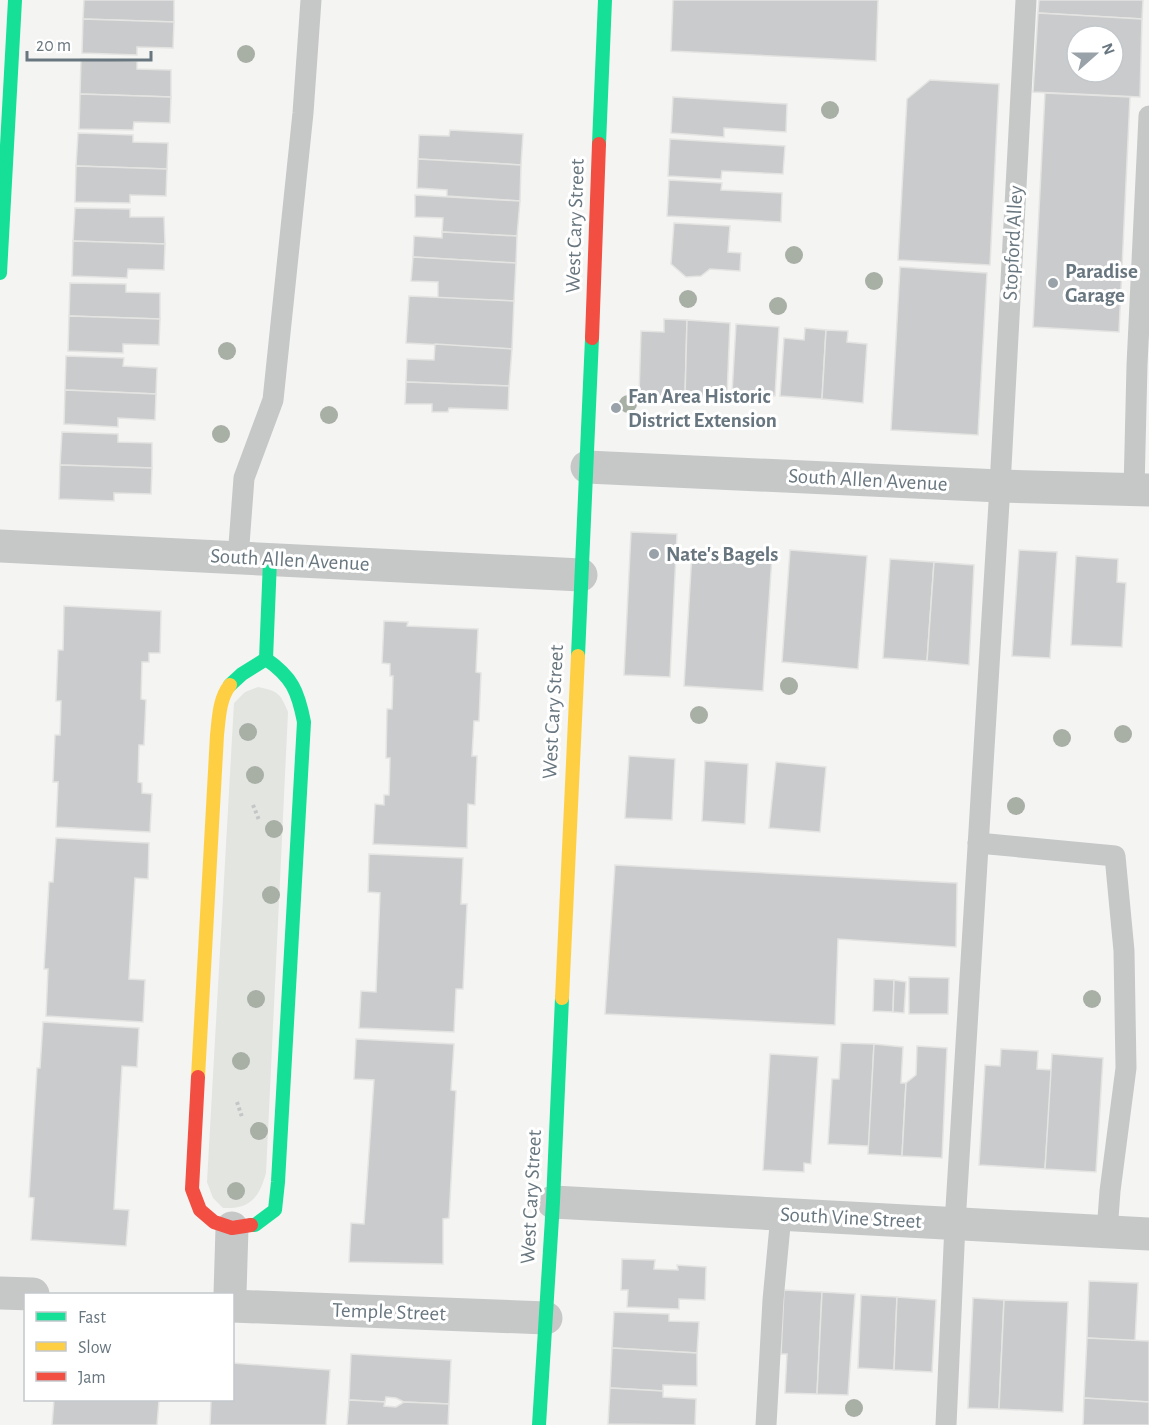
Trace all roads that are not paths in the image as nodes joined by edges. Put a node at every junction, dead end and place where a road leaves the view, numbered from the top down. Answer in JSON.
{"nodes":[{"id":1,"x":15,"y":0,"type":"edge"},
{"id":2,"x":311,"y":0,"type":"edge"},
{"id":3,"x":605,"y":0,"type":"edge"},
{"id":4,"x":1026,"y":0,"type":"edge"},
{"id":5,"x":1149,"y":116,"type":"edge"},
{"id":6,"x":0,"y":273,"type":"edge"},
{"id":7,"x":587,"y":467,"type":"junction"},
{"id":8,"x":1000,"y":486,"type":"junction"},
{"id":9,"x":1142,"y":490,"type":"edge"},
{"id":10,"x":0,"y":546,"type":"edge"},
{"id":11,"x":238,"y":558,"type":"junction"},
{"id":12,"x":270,"y":560,"type":"junction"},
{"id":13,"x":581,"y":575,"type":"junction"},
{"id":14,"x":266,"y":659,"type":"junction"},
{"id":15,"x":978,"y":843,"type":"junction"},
{"id":16,"x":553,"y":1202,"type":"junction"},
{"id":17,"x":781,"y":1215,"type":"junction"},
{"id":18,"x":955,"y":1224,"type":"junction"},
{"id":19,"x":232,"y":1228,"type":"junction"},
{"id":20,"x":1107,"y":1232,"type":"junction"},
{"id":21,"x":1149,"y":1234,"type":"edge"},
{"id":22,"x":0,"y":1293,"type":"edge"},
{"id":23,"x":230,"y":1293,"type":"edge"},
{"id":24,"x":24,"y":1294,"type":"edge"},
{"id":25,"x":234,"y":1306,"type":"edge"},
{"id":26,"x":546,"y":1318,"type":"junction"},
{"id":27,"x":539,"y":1425,"type":"edge"},
{"id":28,"x":766,"y":1425,"type":"edge"},
{"id":29,"x":946,"y":1425,"type":"edge"}],
"edges":[{"from":1,"to":6,"type":"street"},
{"from":2,"to":11,"type":"lane"},
{"from":3,"to":7,"type":"street","name":"West Cary Street"},
{"from":4,"to":8,"type":"lane","name":"Stopford Alley"},
{"from":5,"to":9,"type":"lane"},
{"from":7,"to":8,"type":"street","name":"South Allen Avenue"},
{"from":7,"to":13,"type":"street","name":"West Cary Street"},
{"from":8,"to":9,"type":"street","name":"South Allen Avenue"},
{"from":8,"to":15,"type":"lane","name":"Stopford Alley"},
{"from":10,"to":11,"type":"street","name":"South Allen Avenue"},
{"from":11,"to":12,"type":"street","name":"South Allen Avenue"},
{"from":12,"to":13,"type":"street","name":"South Allen Avenue"},
{"from":12,"to":14,"type":"street"},
{"from":13,"to":16,"type":"street","name":"West Cary Street"},
{"from":14,"to":19,"type":"street"},
{"from":14,"to":19,"type":"street"},
{"from":15,"to":18,"type":"lane","name":"Stopford Alley"},
{"from":15,"to":20,"type":"lane"},
{"from":16,"to":17,"type":"street","name":"South Vine Street"},
{"from":16,"to":26,"type":"street","name":"West Cary Street"},
{"from":17,"to":18,"type":"street","name":"South Vine Street"},
{"from":17,"to":28,"type":"lane"},
{"from":18,"to":20,"type":"street","name":"South Vine Street"},
{"from":18,"to":29,"type":"lane","name":"Stopford Alley"},
{"from":19,"to":23,"type":"street"},
{"from":20,"to":21,"type":"street","name":"South Vine Street"},
{"from":22,"to":24,"type":"street"},
{"from":25,"to":26,"type":"street","name":"Temple Street"},
{"from":26,"to":27,"type":"street","name":"West Cary Street"}]}
